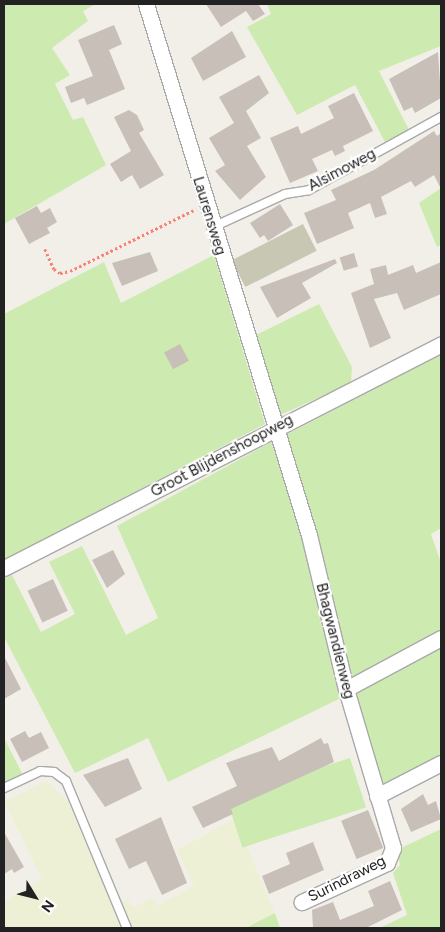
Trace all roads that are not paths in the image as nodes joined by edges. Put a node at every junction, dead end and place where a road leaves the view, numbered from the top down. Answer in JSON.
{"nodes":[{"id":1,"x":146,"y":4,"type":"edge"},
{"id":2,"x":441,"y":117,"type":"edge"},
{"id":3,"x":212,"y":227,"type":"junction"},
{"id":4,"x":441,"y":344,"type":"edge"},
{"id":5,"x":277,"y":427,"type":"junction"},
{"id":6,"x":4,"y":568,"type":"edge"},
{"id":7,"x":441,"y":638,"type":"edge"},
{"id":8,"x":346,"y":688,"type":"junction"},
{"id":9,"x":441,"y":764,"type":"edge"},
{"id":10,"x":4,"y":788,"type":"edge"},
{"id":11,"x":377,"y":796,"type":"junction"},
{"id":12,"x":392,"y":856,"type":"joint"},
{"id":13,"x":302,"y":902,"type":"dead end"},
{"id":14,"x":127,"y":928,"type":"edge"}],
"edges":[{"from":1,"to":3,"type":"street","name":"Laurensweg"},
{"from":2,"to":3,"type":"lane","name":"Alsimoweg"},
{"from":3,"to":5,"type":"street","name":"Laurensweg"},
{"from":4,"to":5,"type":"street","name":"Groot Blijdenshoopweg"},
{"from":5,"to":6,"type":"street","name":"Groot Blijdenshoopweg"},
{"from":5,"to":8,"type":"street","name":"Bhagwandienweg"},
{"from":7,"to":8,"type":"street"},
{"from":8,"to":11,"type":"street","name":"Bhagwandienweg"},
{"from":9,"to":11,"type":"street"},
{"from":10,"to":14,"type":"lane"},
{"from":11,"to":12,"type":"street","name":"Bhagwandienweg"},
{"from":12,"to":13,"type":"street","name":"Surindraweg"}]}
